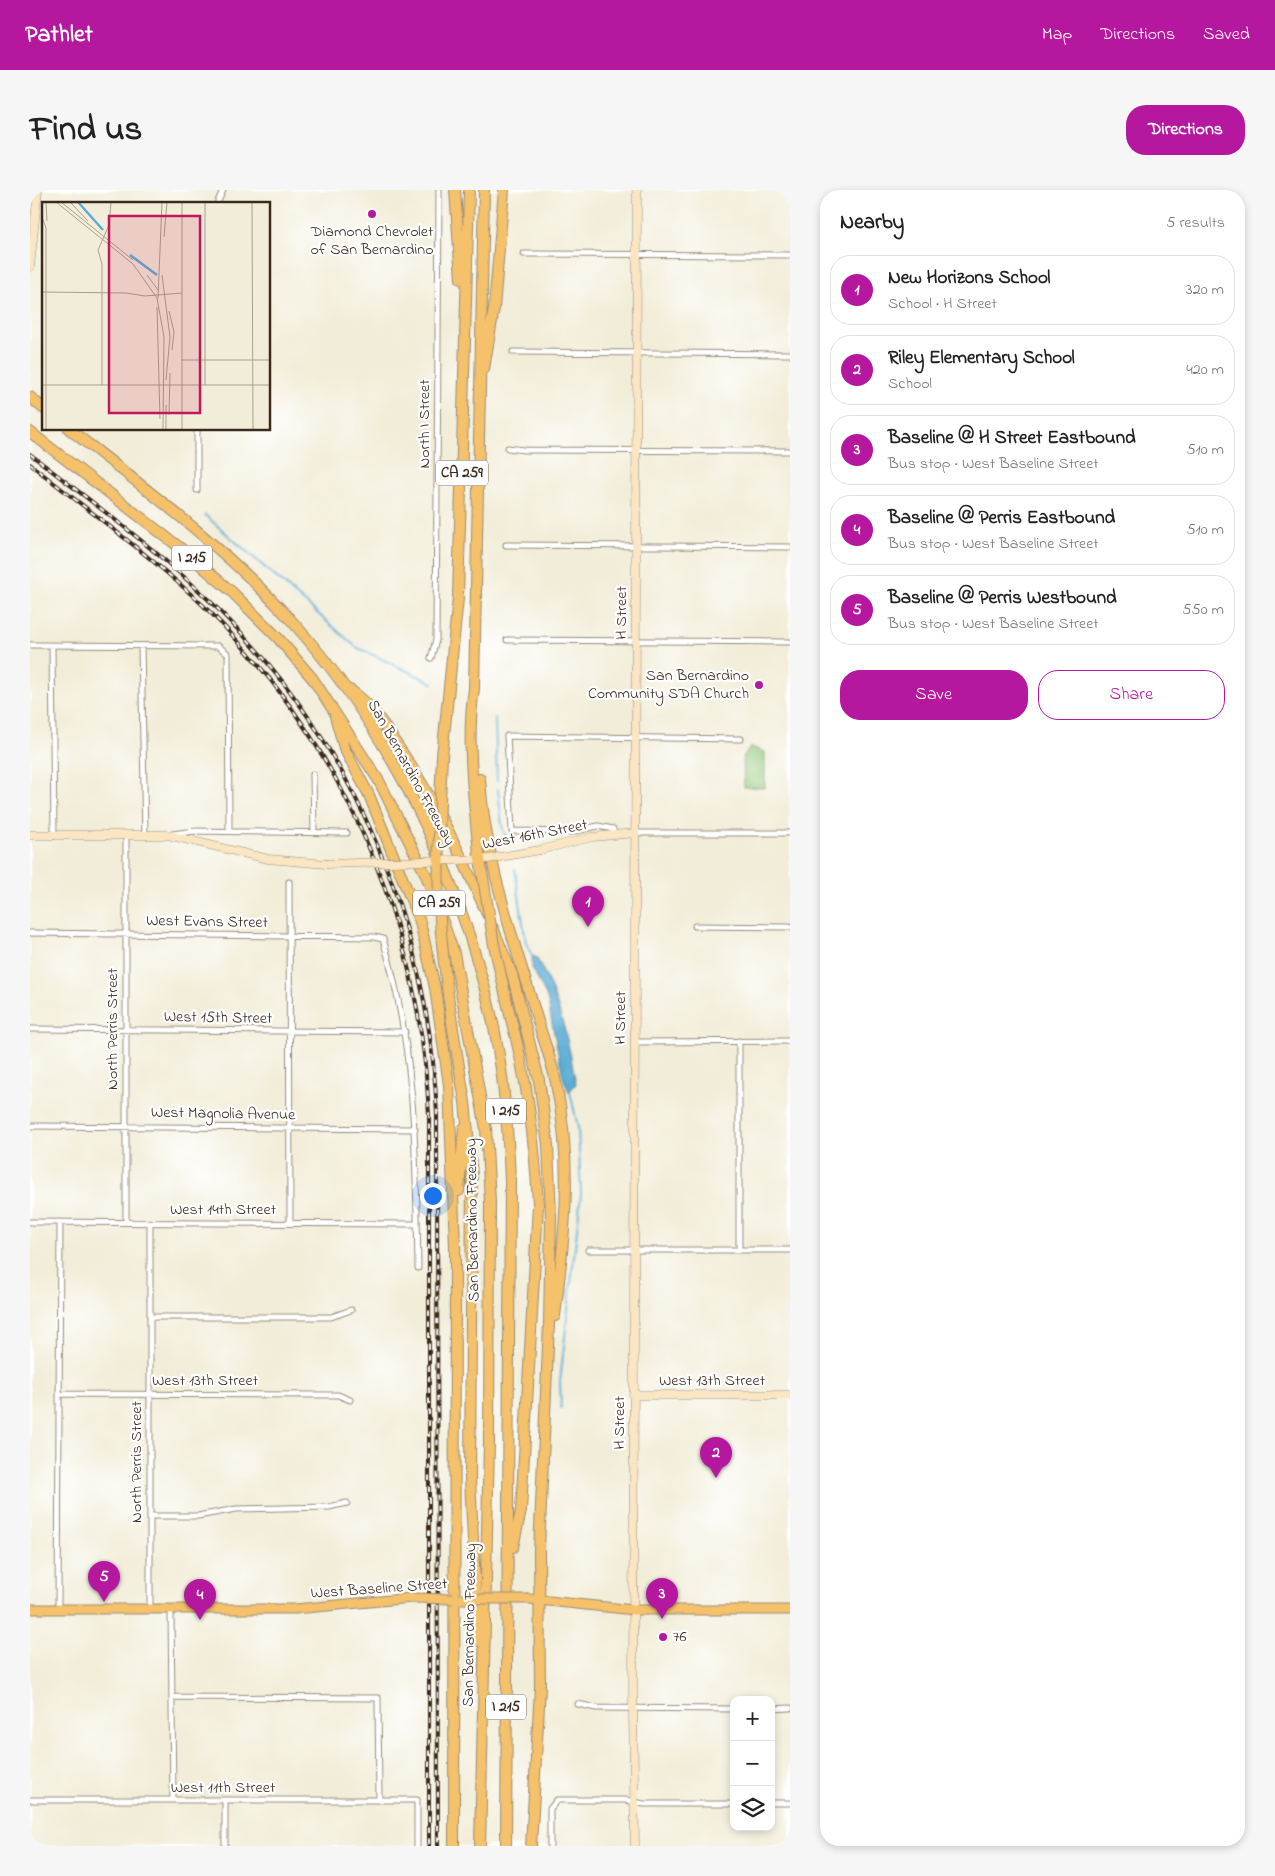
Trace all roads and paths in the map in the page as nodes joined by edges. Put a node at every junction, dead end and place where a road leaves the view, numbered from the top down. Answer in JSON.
{"nodes":[{"id":1,"x":38,"y":190,"type":"edge"},
{"id":2,"x":223,"y":190,"type":"edge"},
{"id":3,"x":440,"y":190,"type":"edge"},
{"id":4,"x":455,"y":190,"type":"edge"},
{"id":5,"x":469,"y":190,"type":"edge"},
{"id":6,"x":484,"y":190,"type":"edge"},
{"id":7,"x":504,"y":190,"type":"edge"},
{"id":8,"x":637,"y":190,"type":"edge"},
{"id":9,"x":218,"y":202,"type":"edge"},
{"id":10,"x":524,"y":254,"type":"dead end"},
{"id":11,"x":637,"y":254,"type":"junction"},
{"id":12,"x":790,"y":256,"type":"edge"},
{"id":13,"x":30,"y":267,"type":"edge"},
{"id":14,"x":465,"y":321,"type":"junction"},
{"id":15,"x":513,"y":352,"type":"dead end"},
{"id":16,"x":637,"y":353,"type":"junction"},
{"id":17,"x":790,"y":354,"type":"edge"},
{"id":18,"x":30,"y":397,"type":"edge"},
{"id":19,"x":479,"y":402,"type":"junction"},
{"id":20,"x":42,"y":407,"type":"edge"},
{"id":21,"x":70,"y":430,"type":"edge"},
{"id":22,"x":198,"y":430,"type":"edge"},
{"id":23,"x":30,"y":432,"type":"edge"},
{"id":24,"x":508,"y":448,"type":"dead end"},
{"id":25,"x":637,"y":450,"type":"junction"},
{"id":26,"x":790,"y":451,"type":"edge"},
{"id":27,"x":198,"y":490,"type":"dead end"},
{"id":28,"x":506,"y":544,"type":"dead end"},
{"id":29,"x":636,"y":546,"type":"junction"},
{"id":30,"x":790,"y":547,"type":"edge"},
{"id":31,"x":507,"y":640,"type":"dead end"},
{"id":32,"x":636,"y":642,"type":"junction"},
{"id":33,"x":790,"y":642,"type":"edge"},
{"id":34,"x":30,"y":645,"type":"edge"},
{"id":35,"x":52,"y":646,"type":"junction"},
{"id":36,"x":141,"y":646,"type":"junction"},
{"id":37,"x":431,"y":658,"type":"dead end"},
{"id":38,"x":347,"y":689,"type":"junction"},
{"id":39,"x":474,"y":689,"type":"junction"},
{"id":40,"x":333,"y":707,"type":"junction"},
{"id":41,"x":636,"y":737,"type":"junction"},
{"id":42,"x":741,"y":739,"type":"dead end"},
{"id":43,"x":313,"y":774,"type":"dead end"},
{"id":44,"x":229,"y":832,"type":"junction"},
{"id":45,"x":314,"y":832,"type":"junction"},
{"id":46,"x":347,"y":833,"type":"dead end"},
{"id":47,"x":635,"y":833,"type":"junction"},
{"id":48,"x":790,"y":833,"type":"edge"},
{"id":49,"x":614,"y":834,"type":"junction"},
{"id":50,"x":30,"y":835,"type":"edge"},
{"id":51,"x":126,"y":835,"type":"junction"},
{"id":52,"x":145,"y":835,"type":"junction"},
{"id":53,"x":168,"y":835,"type":"junction"},
{"id":54,"x":54,"y":836,"type":"junction"},
{"id":55,"x":289,"y":882,"type":"dead end"},
{"id":56,"x":695,"y":926,"type":"dead end"},
{"id":57,"x":790,"y":926,"type":"edge"},
{"id":58,"x":30,"y":933,"type":"edge"},
{"id":59,"x":125,"y":933,"type":"junction"},
{"id":60,"x":289,"y":935,"type":"junction"},
{"id":61,"x":30,"y":1029,"type":"edge"},
{"id":62,"x":126,"y":1029,"type":"junction"},
{"id":63,"x":290,"y":1032,"type":"junction"},
{"id":64,"x":405,"y":1032,"type":"junction"},
{"id":65,"x":738,"y":1041,"type":"junction"},
{"id":66,"x":790,"y":1041,"type":"edge"},
{"id":67,"x":635,"y":1042,"type":"junction"},
{"id":68,"x":465,"y":1102,"type":"junction"},
{"id":69,"x":30,"y":1126,"type":"edge"},
{"id":70,"x":126,"y":1126,"type":"junction"},
{"id":71,"x":290,"y":1128,"type":"junction"},
{"id":72,"x":416,"y":1128,"type":"junction"},
{"id":73,"x":30,"y":1222,"type":"edge"},
{"id":74,"x":60,"y":1222,"type":"junction"},
{"id":75,"x":126,"y":1222,"type":"junction"},
{"id":76,"x":150,"y":1223,"type":"junction"},
{"id":77,"x":290,"y":1223,"type":"junction"},
{"id":78,"x":417,"y":1224,"type":"junction"},
{"id":79,"x":455,"y":1247,"type":"junction"},
{"id":80,"x":588,"y":1250,"type":"dead end"},
{"id":81,"x":634,"y":1250,"type":"junction"},
{"id":82,"x":739,"y":1250,"type":"junction"},
{"id":83,"x":790,"y":1250,"type":"edge"},
{"id":84,"x":418,"y":1268,"type":"dead end"},
{"id":85,"x":351,"y":1310,"type":"dead end"},
{"id":86,"x":150,"y":1317,"type":"junction"},
{"id":87,"x":549,"y":1324,"type":"junction"},
{"id":88,"x":59,"y":1394,"type":"junction"},
{"id":89,"x":790,"y":1394,"type":"edge"},
{"id":90,"x":150,"y":1395,"type":"junction"},
{"id":91,"x":634,"y":1395,"type":"junction"},
{"id":92,"x":350,"y":1400,"type":"dead end"},
{"id":93,"x":347,"y":1503,"type":"dead end"},
{"id":94,"x":150,"y":1516,"type":"junction"},
{"id":95,"x":508,"y":1567,"type":"junction"},
{"id":96,"x":453,"y":1599,"type":"junction"},
{"id":97,"x":540,"y":1600,"type":"junction"},
{"id":98,"x":30,"y":1609,"type":"edge"},
{"id":99,"x":58,"y":1609,"type":"junction"},
{"id":100,"x":150,"y":1610,"type":"junction"},
{"id":101,"x":171,"y":1610,"type":"junction"},
{"id":102,"x":634,"y":1610,"type":"junction"},
{"id":103,"x":790,"y":1610,"type":"edge"},
{"id":104,"x":172,"y":1697,"type":"junction"},
{"id":105,"x":578,"y":1704,"type":"dead end"},
{"id":106,"x":775,"y":1708,"type":"edge"},
{"id":107,"x":790,"y":1708,"type":"edge"},
{"id":108,"x":633,"y":1709,"type":"junction"},
{"id":109,"x":730,"y":1709,"type":"edge"},
{"id":110,"x":483,"y":1722,"type":"junction"},
{"id":111,"x":30,"y":1800,"type":"edge"},
{"id":112,"x":173,"y":1800,"type":"junction"},
{"id":113,"x":379,"y":1800,"type":"junction"},
{"id":114,"x":225,"y":1801,"type":"junction"},
{"id":115,"x":634,"y":1802,"type":"junction"},
{"id":116,"x":775,"y":1803,"type":"edge"},
{"id":117,"x":790,"y":1803,"type":"edge"},
{"id":118,"x":730,"y":1804,"type":"edge"},
{"id":119,"x":225,"y":1846,"type":"edge"},
{"id":120,"x":417,"y":1846,"type":"edge"},
{"id":121,"x":454,"y":1846,"type":"edge"},
{"id":122,"x":480,"y":1846,"type":"edge"},
{"id":123,"x":506,"y":1846,"type":"edge"},
{"id":124,"x":531,"y":1846,"type":"edge"},
{"id":125,"x":550,"y":1846,"type":"edge"},
{"id":126,"x":635,"y":1846,"type":"edge"}],
"edges":[{"from":1,"to":13,"type":"street"},
{"from":2,"to":9,"type":"street"},
{"from":3,"to":37,"type":"street","name":"North I Street"},
{"from":4,"to":14,"type":"highway"},
{"from":5,"to":14,"type":"highway","number":"CA 259"},
{"from":6,"to":19,"type":"highway","number":"CA 259"},
{"from":7,"to":19,"type":"highway"},
{"from":8,"to":11,"type":"street","name":"H Street"},
{"from":10,"to":11,"type":"street"},
{"from":11,"to":12,"type":"street"},
{"from":11,"to":16,"type":"street","name":"H Street"},
{"from":14,"to":68,"type":"highway","number":"CA 259","bridge":true},
{"from":15,"to":16,"type":"street"},
{"from":16,"to":17,"type":"street"},
{"from":16,"to":25,"type":"street","name":"H Street"},
{"from":18,"to":20,"type":"highway"},
{"from":19,"to":39,"type":"highway","number":"CA 259"},
{"from":21,"to":38,"type":"highway","name":"San Bernardino Freeway","number":"I 215"},
{"from":22,"to":27,"type":"street"},
{"from":23,"to":40,"type":"highway","name":"San Bernardino Freeway","number":"I 215"},
{"from":24,"to":25,"type":"street"},
{"from":25,"to":26,"type":"street"},
{"from":25,"to":29,"type":"street","name":"H Street"},
{"from":28,"to":29,"type":"street"},
{"from":29,"to":30,"type":"street"},
{"from":29,"to":32,"type":"street","name":"H Street"},
{"from":31,"to":32,"type":"street"},
{"from":32,"to":33,"type":"street"},
{"from":32,"to":41,"type":"street","name":"H Street"},
{"from":34,"to":35,"type":"street"},
{"from":35,"to":36,"type":"street"},
{"from":35,"to":54,"type":"street"},
{"from":36,"to":44,"type":"street"},
{"from":36,"to":52,"type":"street"},
{"from":38,"to":87,"type":"highway"},
{"from":38,"to":95,"type":"highway","name":"San Bernardino Freeway","number":"I 215"},
{"from":39,"to":87,"type":"highway"},
{"from":39,"to":95,"type":"highway","bridge":true},
{"from":40,"to":79,"type":"highway"},
{"from":40,"to":110,"type":"highway","name":"San Bernardino Freeway","number":"I 215"},
{"from":41,"to":42,"type":"street"},
{"from":41,"to":47,"type":"street","name":"H Street"},
{"from":41,"to":49,"type":"street"},
{"from":43,"to":45,"type":"street"},
{"from":44,"to":45,"type":"street","name":"West 16th Street"},
{"from":44,"to":53,"type":"street","name":"West 16th Street"},
{"from":45,"to":46,"type":"street","name":"West 16th Street"},
{"from":47,"to":48,"type":"street","name":"West 16th Street"},
{"from":47,"to":49,"type":"street","name":"West 16th Street"},
{"from":47,"to":67,"type":"street","name":"H Street"},
{"from":49,"to":53,"type":"street","name":"West 16th Street","bridge":true},
{"from":50,"to":54,"type":"street","name":"West 16th Street"},
{"from":51,"to":52,"type":"street","name":"West 16th Street"},
{"from":51,"to":54,"type":"street","name":"West 16th Street"},
{"from":51,"to":59,"type":"street","name":"North Perris Street"},
{"from":52,"to":53,"type":"street","name":"West 16th Street"},
{"from":55,"to":60,"type":"street"},
{"from":56,"to":57,"type":"street"},
{"from":58,"to":59,"type":"street","name":"West Evans Street"},
{"from":59,"to":60,"type":"street","name":"West Evans Street"},
{"from":59,"to":62,"type":"street","name":"North Perris Street"},
{"from":60,"to":63,"type":"street"},
{"from":60,"to":64,"type":"street","name":"West Evans Street"},
{"from":61,"to":62,"type":"street","name":"West 15th Street"},
{"from":62,"to":63,"type":"street","name":"West 15th Street"},
{"from":62,"to":70,"type":"street","name":"North Perris Street"},
{"from":63,"to":64,"type":"street","name":"West 15th Street"},
{"from":63,"to":71,"type":"street"},
{"from":64,"to":72,"type":"street"},
{"from":65,"to":66,"type":"street"},
{"from":65,"to":67,"type":"street"},
{"from":65,"to":82,"type":"street"},
{"from":67,"to":81,"type":"street","name":"H Street"},
{"from":68,"to":79,"type":"highway"},
{"from":68,"to":110,"type":"highway"},
{"from":69,"to":70,"type":"street","name":"West Magnolia Avenue"},
{"from":70,"to":71,"type":"street","name":"West Magnolia Avenue"},
{"from":70,"to":75,"type":"street","name":"North Perris Street"},
{"from":71,"to":72,"type":"street","name":"West Magnolia Avenue"},
{"from":71,"to":77,"type":"street"},
{"from":72,"to":78,"type":"street"},
{"from":73,"to":74,"type":"street","name":"West 14th Street"},
{"from":74,"to":75,"type":"street","name":"West 14th Street"},
{"from":74,"to":88,"type":"street"},
{"from":75,"to":76,"type":"street","name":"West 14th Street"},
{"from":76,"to":77,"type":"street","name":"West 14th Street"},
{"from":76,"to":86,"type":"street","name":"North Perris Street"},
{"from":77,"to":78,"type":"street","name":"West 14th Street"},
{"from":78,"to":84,"type":"street"},
{"from":79,"to":96,"type":"highway"},
{"from":80,"to":81,"type":"street"},
{"from":81,"to":82,"type":"street"},
{"from":81,"to":91,"type":"street","name":"H Street"},
{"from":82,"to":83,"type":"street"},
{"from":85,"to":86,"type":"street"},
{"from":86,"to":90,"type":"street","name":"North Perris Street"},
{"from":87,"to":97,"type":"highway"},
{"from":88,"to":90,"type":"street","name":"West 13th Street"},
{"from":88,"to":99,"type":"street"},
{"from":89,"to":91,"type":"street","name":"West 13th Street"},
{"from":90,"to":92,"type":"street","name":"West 13th Street"},
{"from":90,"to":94,"type":"street","name":"North Perris Street"},
{"from":91,"to":102,"type":"street","name":"H Street"},
{"from":93,"to":94,"type":"street"},
{"from":94,"to":100,"type":"street","name":"North Perris Street"},
{"from":95,"to":123,"type":"highway","name":"San Bernardino Freeway","number":"I 215"},
{"from":96,"to":97,"type":"main road","name":"West Baseline Street","bridge":true},
{"from":96,"to":101,"type":"main road","name":"West Baseline Street","bridge":true},
{"from":96,"to":121,"type":"highway"},
{"from":97,"to":102,"type":"main road","name":"West Baseline Street"},
{"from":97,"to":124,"type":"highway"},
{"from":98,"to":99,"type":"main road","name":"West Baseline Street"},
{"from":99,"to":100,"type":"main road","name":"West Baseline Street"},
{"from":100,"to":101,"type":"main road","name":"West Baseline Street"},
{"from":101,"to":104,"type":"street"},
{"from":102,"to":103,"type":"main road","name":"West Baseline Street"},
{"from":102,"to":108,"type":"street","name":"H Street"},
{"from":104,"to":112,"type":"street"},
{"from":104,"to":113,"type":"street"},
{"from":105,"to":108,"type":"street"},
{"from":106,"to":107,"type":"street"},
{"from":108,"to":109,"type":"street"},
{"from":108,"to":115,"type":"street","name":"H Street"},
{"from":110,"to":122,"type":"highway","name":"San Bernardino Freeway","number":"I 215"},
{"from":111,"to":112,"type":"street","name":"West 11th Street"},
{"from":112,"to":114,"type":"street","name":"West 11th Street"},
{"from":113,"to":114,"type":"street","name":"West 11th Street"},
{"from":113,"to":120,"type":"street","name":"West 11th Street"},
{"from":114,"to":119,"type":"street"},
{"from":115,"to":118,"type":"street"},
{"from":115,"to":125,"type":"street"},
{"from":115,"to":126,"type":"street","name":"H Street"},
{"from":116,"to":117,"type":"street"}]}
